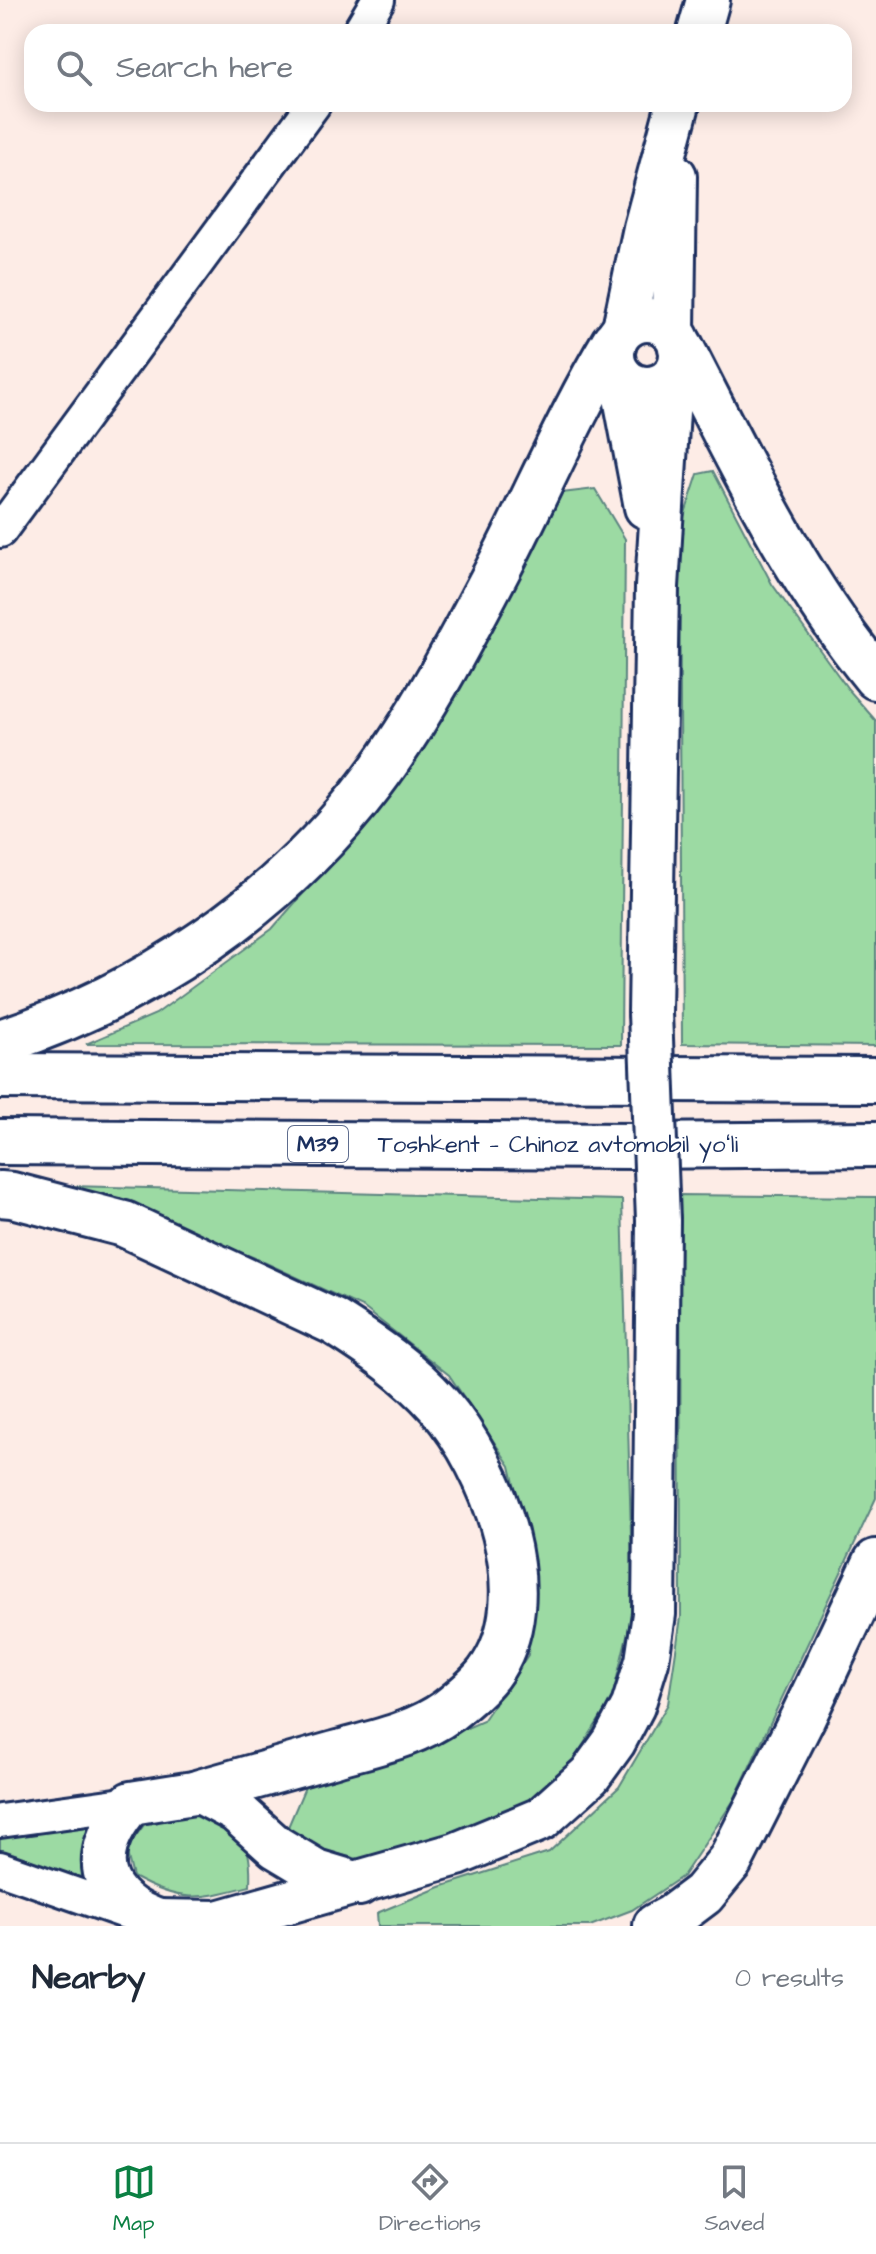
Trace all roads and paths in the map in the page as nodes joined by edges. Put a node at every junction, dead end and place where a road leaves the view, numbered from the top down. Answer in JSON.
{"nodes":[{"id":1,"x":378,"y":0,"type":"edge"},
{"id":2,"x":708,"y":0,"type":"edge"},
{"id":3,"x":364,"y":24,"type":"edge"},
{"id":4,"x":701,"y":24,"type":"edge"},
{"id":5,"x":308,"y":112,"type":"edge"},
{"id":6,"x":676,"y":112,"type":"edge"},
{"id":7,"x":677,"y":112,"type":"edge"},
{"id":8,"x":620,"y":349,"type":"junction"},
{"id":9,"x":675,"y":353,"type":"junction"},
{"id":10,"x":0,"y":531,"type":"edge"},
{"id":11,"x":657,"y":587,"type":"junction"},
{"id":12,"x":876,"y":677,"type":"edge"},
{"id":13,"x":0,"y":1042,"type":"edge"},
{"id":14,"x":0,"y":1076,"type":"edge"},
{"id":15,"x":876,"y":1080,"type":"edge"},
{"id":16,"x":0,"y":1142,"type":"edge"},
{"id":17,"x":876,"y":1144,"type":"edge"},
{"id":18,"x":0,"y":1194,"type":"edge"},
{"id":19,"x":876,"y":1562,"type":"edge"},
{"id":20,"x":200,"y":1792,"type":"junction"},
{"id":21,"x":131,"y":1803,"type":"junction"},
{"id":22,"x":0,"y":1821,"type":"edge"},
{"id":23,"x":0,"y":1868,"type":"edge"},
{"id":24,"x":359,"y":1884,"type":"junction"},
{"id":25,"x":167,"y":1924,"type":"edge"},
{"id":26,"x":656,"y":1926,"type":"edge"}],
"edges":[{"from":1,"to":3,"type":"street"},
{"from":2,"to":4,"type":"main road"},
{"from":5,"to":10,"type":"street"},
{"from":6,"to":8,"type":"main road"},
{"from":7,"to":9,"type":"main road"},
{"from":8,"to":9,"type":"main road"},
{"from":8,"to":9,"type":"main road"},
{"from":8,"to":11,"type":"main road"},
{"from":8,"to":13,"type":"highway"},
{"from":9,"to":11,"type":"main road"},
{"from":9,"to":12,"type":"highway"},
{"from":11,"to":24,"type":"main road","bridge":true},
{"from":14,"to":15,"type":"highway"},
{"from":16,"to":17,"type":"highway","name":"Toshkent — Chinoz avtomobil yoʻli","number":"M39"},
{"from":18,"to":20,"type":"highway"},
{"from":19,"to":26,"type":"highway"},
{"from":20,"to":21,"type":"main road"},
{"from":20,"to":24,"type":"main road"},
{"from":21,"to":22,"type":"street"},
{"from":21,"to":25,"type":"main road"},
{"from":23,"to":25,"type":"street"},
{"from":24,"to":25,"type":"main road"}]}
